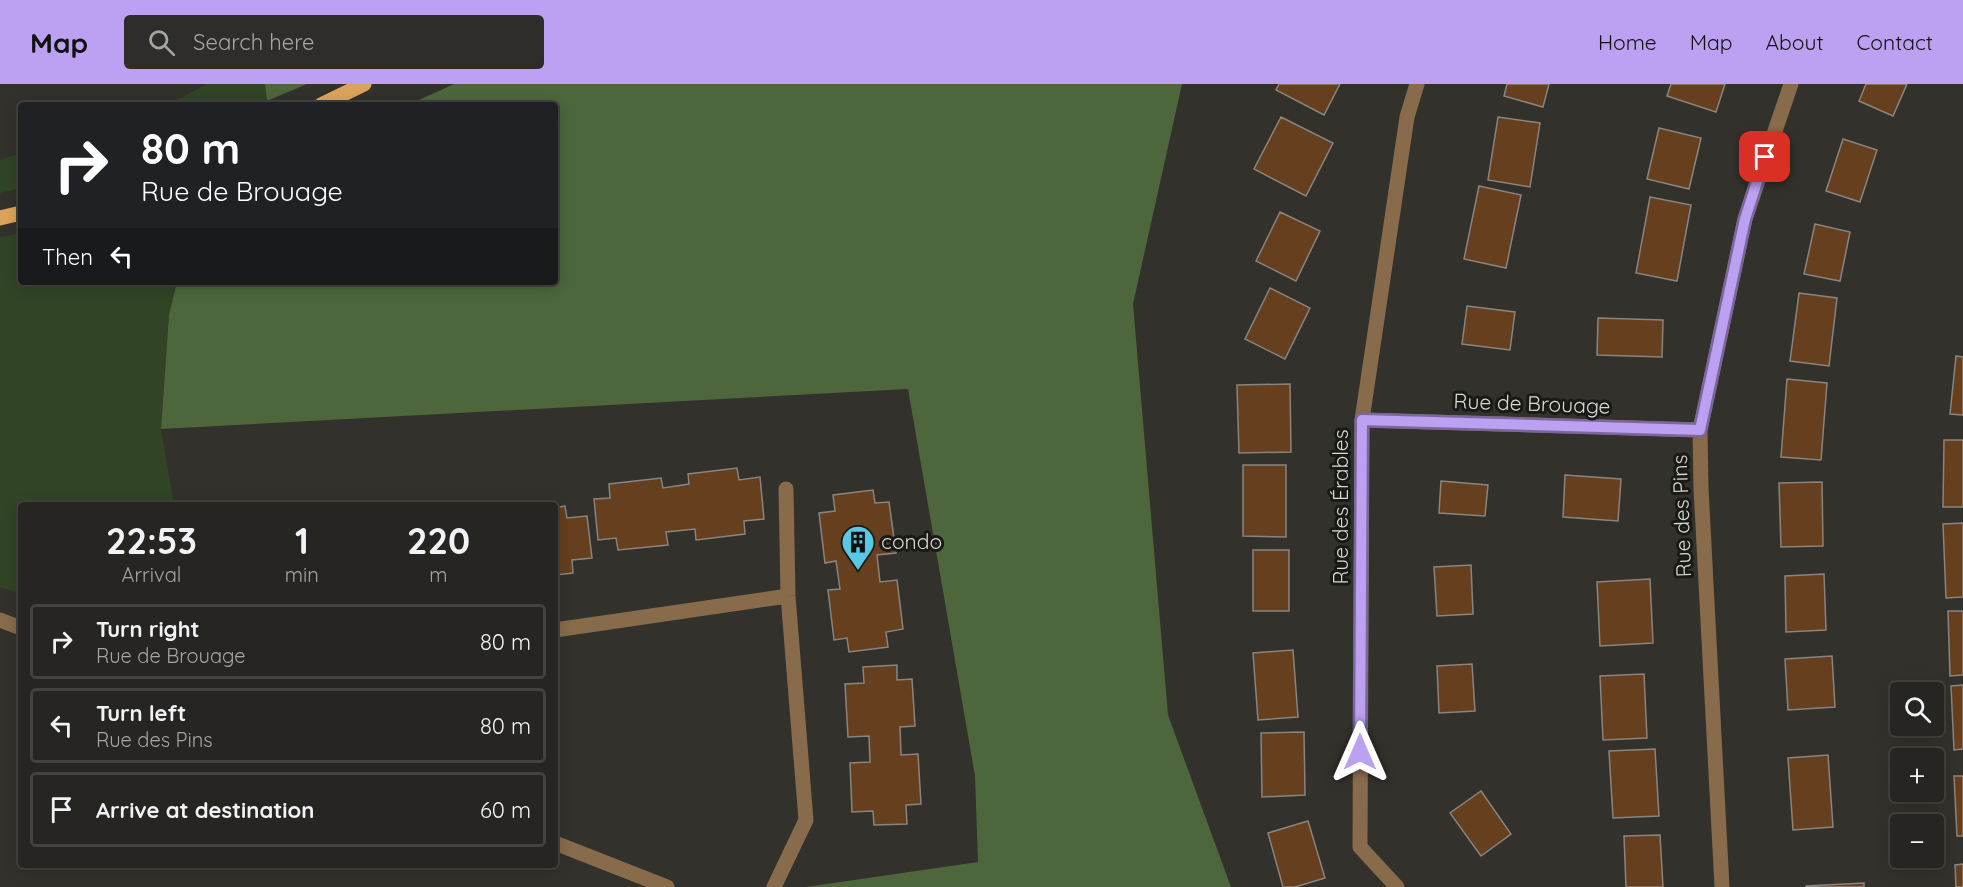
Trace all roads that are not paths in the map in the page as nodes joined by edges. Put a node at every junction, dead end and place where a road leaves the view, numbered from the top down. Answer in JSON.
{"nodes":[{"id":1,"x":364,"y":84,"type":"edge"},
{"id":2,"x":1417,"y":84,"type":"edge"},
{"id":3,"x":1791,"y":84,"type":"edge"},
{"id":4,"x":327,"y":102,"type":"edge"},
{"id":5,"x":18,"y":214,"type":"edge"},
{"id":6,"x":0,"y":218,"type":"edge"},
{"id":7,"x":1362,"y":420,"type":"junction"},
{"id":8,"x":1700,"y":430,"type":"junction"},
{"id":9,"x":786,"y":489,"type":"dead end"},
{"id":10,"x":788,"y":596,"type":"junction"},
{"id":11,"x":0,"y":620,"type":"edge"},
{"id":12,"x":18,"y":627,"type":"edge"},
{"id":13,"x":558,"y":630,"type":"edge"},
{"id":14,"x":558,"y":844,"type":"edge"},
{"id":15,"x":667,"y":887,"type":"edge"},
{"id":16,"x":774,"y":887,"type":"edge"},
{"id":17,"x":1396,"y":887,"type":"edge"},
{"id":18,"x":1722,"y":887,"type":"edge"}],
"edges":[{"from":1,"to":4,"type":"main road"},
{"from":2,"to":7,"type":"street","name":"Rue des Érables"},
{"from":3,"to":8,"type":"street","name":"Rue des Pins"},
{"from":5,"to":6,"type":"main road"},
{"from":7,"to":8,"type":"street","name":"Rue de Brouage"},
{"from":7,"to":17,"type":"street","name":"Rue des Érables"},
{"from":8,"to":18,"type":"street","name":"Rue des Pins"},
{"from":9,"to":10,"type":"street"},
{"from":10,"to":13,"type":"street"},
{"from":10,"to":16,"type":"street"},
{"from":11,"to":12,"type":"street"},
{"from":14,"to":15,"type":"street"}]}
